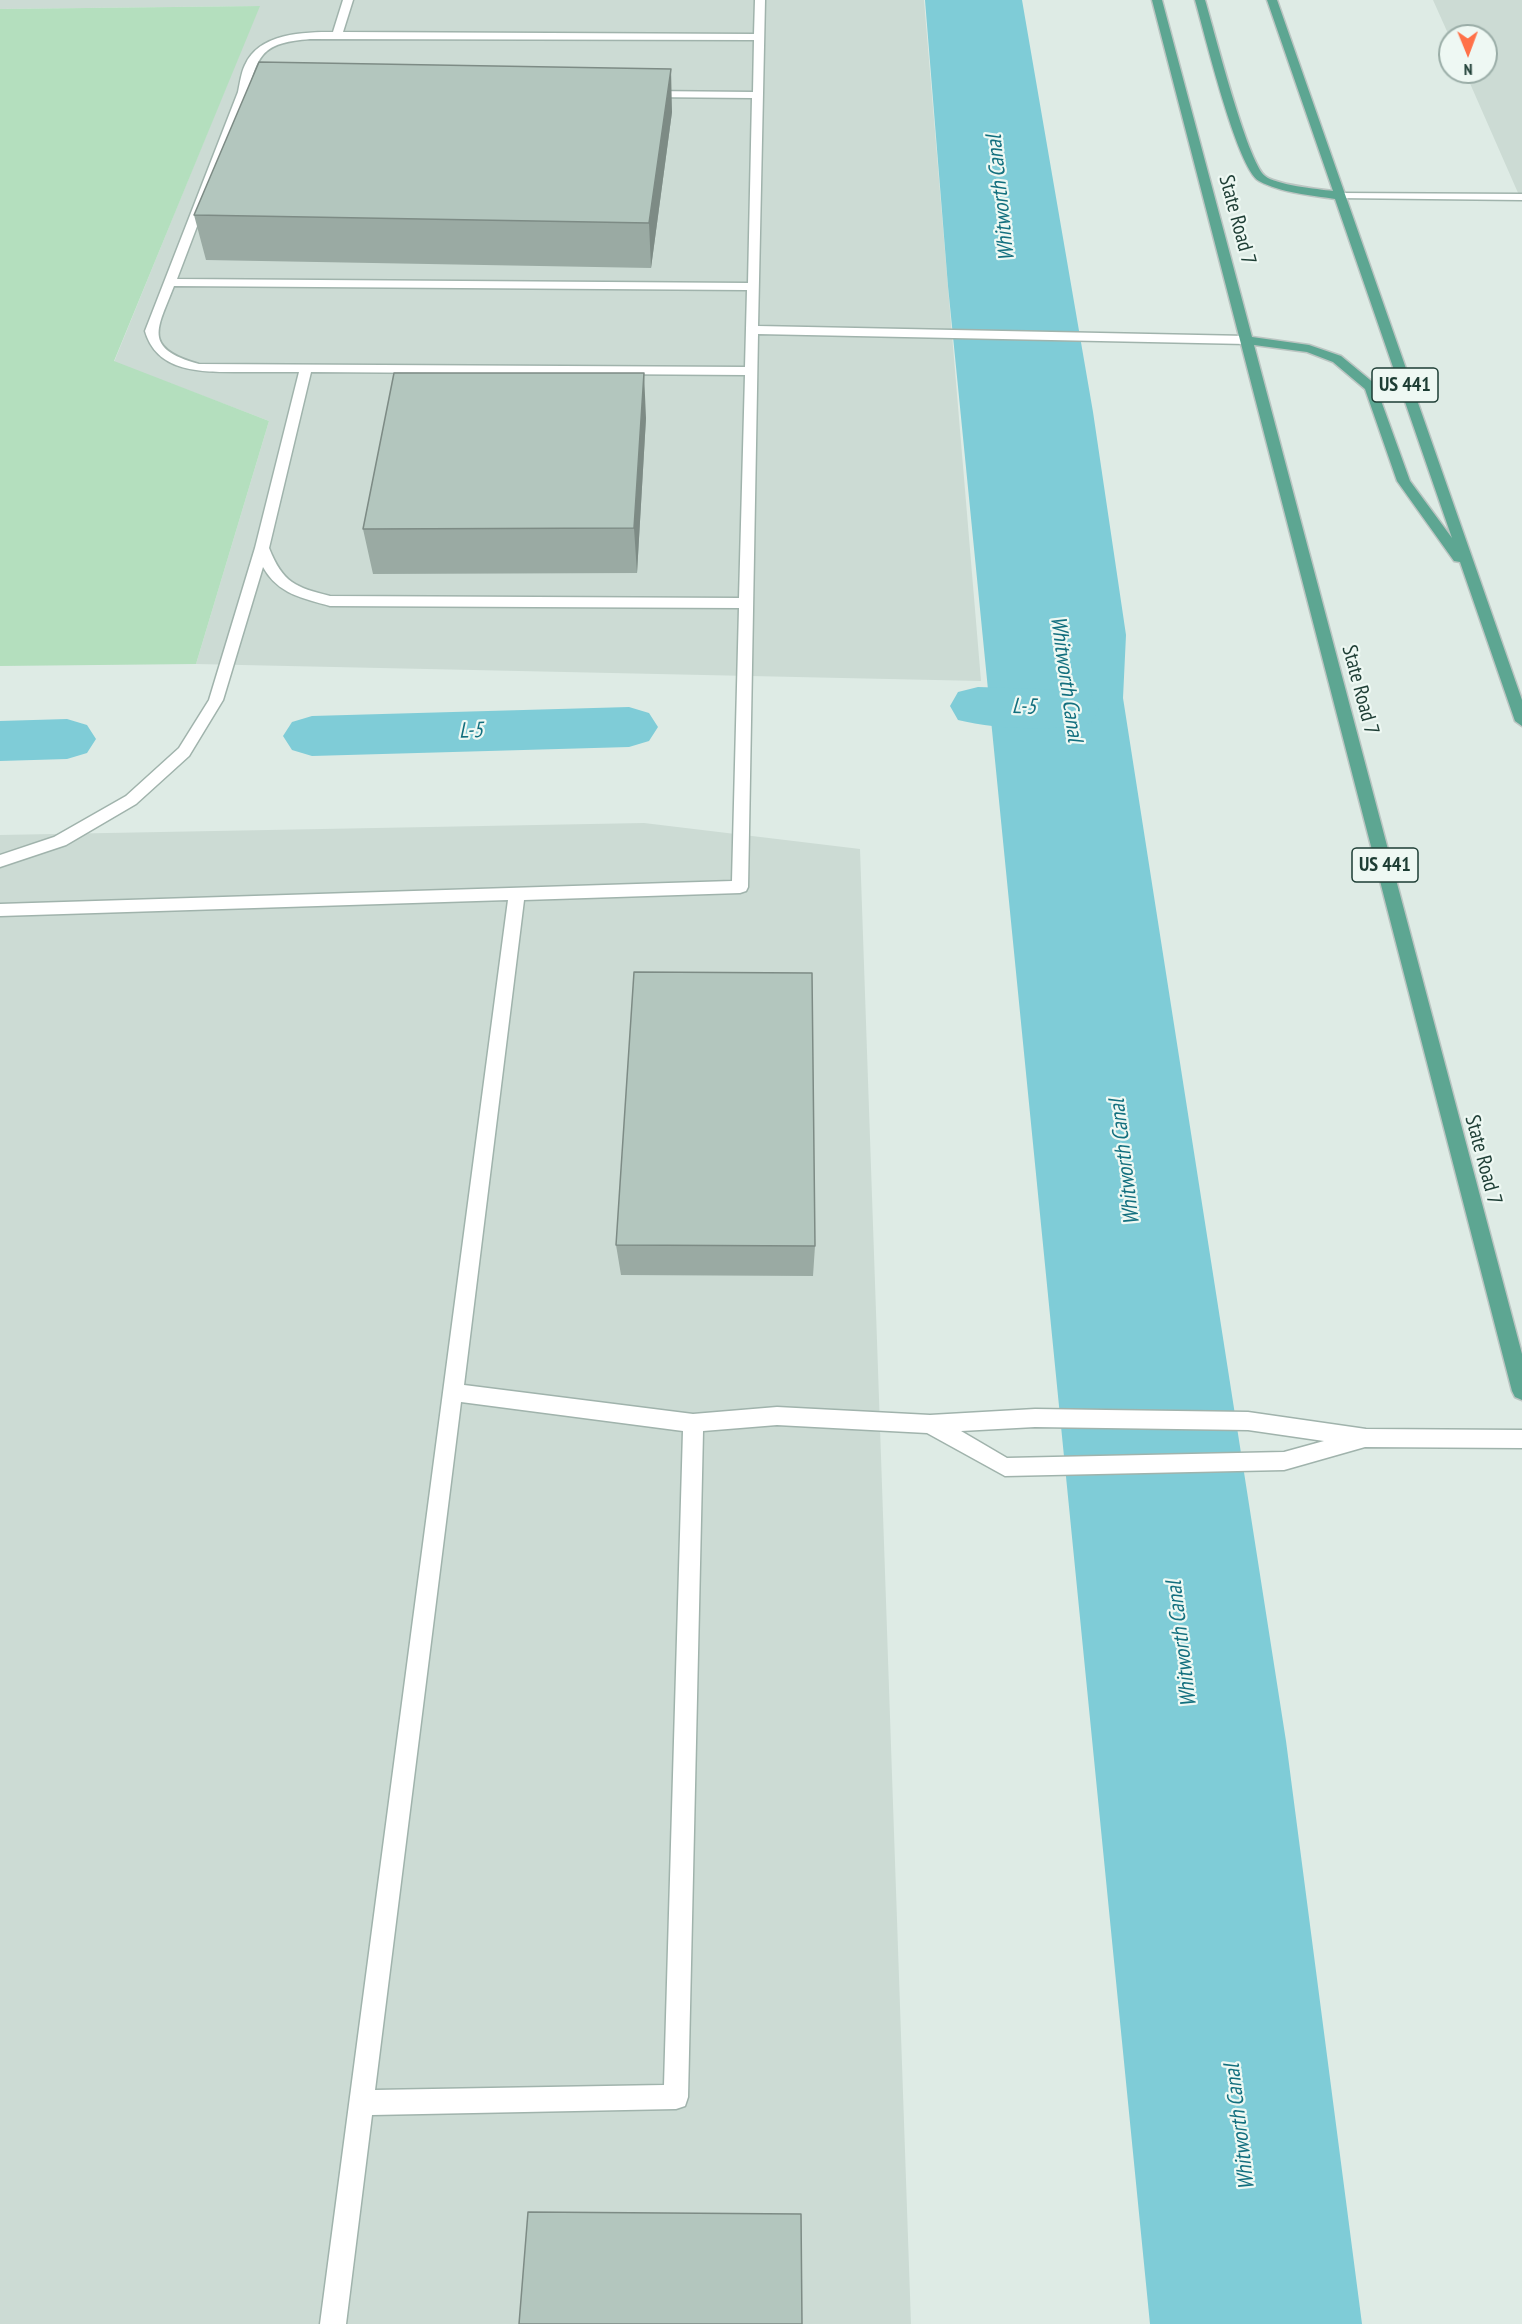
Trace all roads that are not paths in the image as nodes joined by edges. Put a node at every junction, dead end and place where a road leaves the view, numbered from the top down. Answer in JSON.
{"nodes":[{"id":1,"x":348,"y":0,"type":"edge"},
{"id":2,"x":760,"y":0,"type":"edge"},
{"id":3,"x":1157,"y":0,"type":"edge"},
{"id":4,"x":1200,"y":0,"type":"edge"},
{"id":5,"x":1272,"y":0,"type":"edge"},
{"id":6,"x":337,"y":35,"type":"junction"},
{"id":7,"x":760,"y":37,"type":"junction"},
{"id":8,"x":630,"y":94,"type":"edge"},
{"id":9,"x":759,"y":95,"type":"junction"},
{"id":10,"x":1340,"y":196,"type":"junction"},
{"id":11,"x":1522,"y":197,"type":"edge"},
{"id":12,"x":169,"y":282,"type":"junction"},
{"id":13,"x":753,"y":288,"type":"junction"},
{"id":14,"x":752,"y":330,"type":"junction"},
{"id":15,"x":1247,"y":340,"type":"junction"},
{"id":16,"x":306,"y":368,"type":"junction"},
{"id":17,"x":751,"y":371,"type":"junction"},
{"id":18,"x":262,"y":548,"type":"junction"},
{"id":19,"x":1471,"y":574,"type":"junction"},
{"id":20,"x":746,"y":603,"type":"junction"},
{"id":21,"x":1522,"y":721,"type":"edge"},
{"id":22,"x":0,"y":861,"type":"edge"},
{"id":23,"x":517,"y":894,"type":"junction"},
{"id":24,"x":0,"y":910,"type":"edge"},
{"id":25,"x":1522,"y":1391,"type":"edge"},
{"id":26,"x":453,"y":1392,"type":"junction"},
{"id":27,"x":693,"y":1423,"type":"junction"},
{"id":28,"x":930,"y":1424,"type":"junction"},
{"id":29,"x":1366,"y":1438,"type":"junction"},
{"id":30,"x":1522,"y":1439,"type":"edge"},
{"id":31,"x":361,"y":2103,"type":"junction"},
{"id":32,"x":333,"y":2324,"type":"edge"}],
"edges":[{"from":1,"to":6,"type":"street"},
{"from":2,"to":7,"type":"street"},
{"from":3,"to":15,"type":"main road","name":"State Road 7","number":"US 441"},
{"from":4,"to":10,"type":"main road"},
{"from":5,"to":10,"type":"main road","number":"US 441"},
{"from":6,"to":7,"type":"street"},
{"from":6,"to":12,"type":"street"},
{"from":7,"to":9,"type":"street"},
{"from":8,"to":9,"type":"street"},
{"from":9,"to":13,"type":"street"},
{"from":10,"to":11,"type":"street"},
{"from":10,"to":19,"type":"main road","number":"US 441"},
{"from":12,"to":13,"type":"street"},
{"from":12,"to":16,"type":"street"},
{"from":13,"to":14,"type":"street"},
{"from":14,"to":15,"type":"street"},
{"from":14,"to":17,"type":"street"},
{"from":15,"to":19,"type":"main road"},
{"from":15,"to":25,"type":"main road","name":"State Road 7","number":"US 441"},
{"from":16,"to":17,"type":"street"},
{"from":16,"to":18,"type":"street"},
{"from":17,"to":20,"type":"street"},
{"from":18,"to":20,"type":"street"},
{"from":18,"to":22,"type":"street"},
{"from":19,"to":21,"type":"main road","number":"US 441"},
{"from":20,"to":23,"type":"street"},
{"from":23,"to":24,"type":"street"},
{"from":23,"to":26,"type":"street"},
{"from":26,"to":27,"type":"street"},
{"from":26,"to":31,"type":"street"},
{"from":27,"to":28,"type":"street"},
{"from":27,"to":31,"type":"street"},
{"from":28,"to":29,"type":"street"},
{"from":28,"to":29,"type":"street"},
{"from":29,"to":30,"type":"street"},
{"from":31,"to":32,"type":"street"}]}
